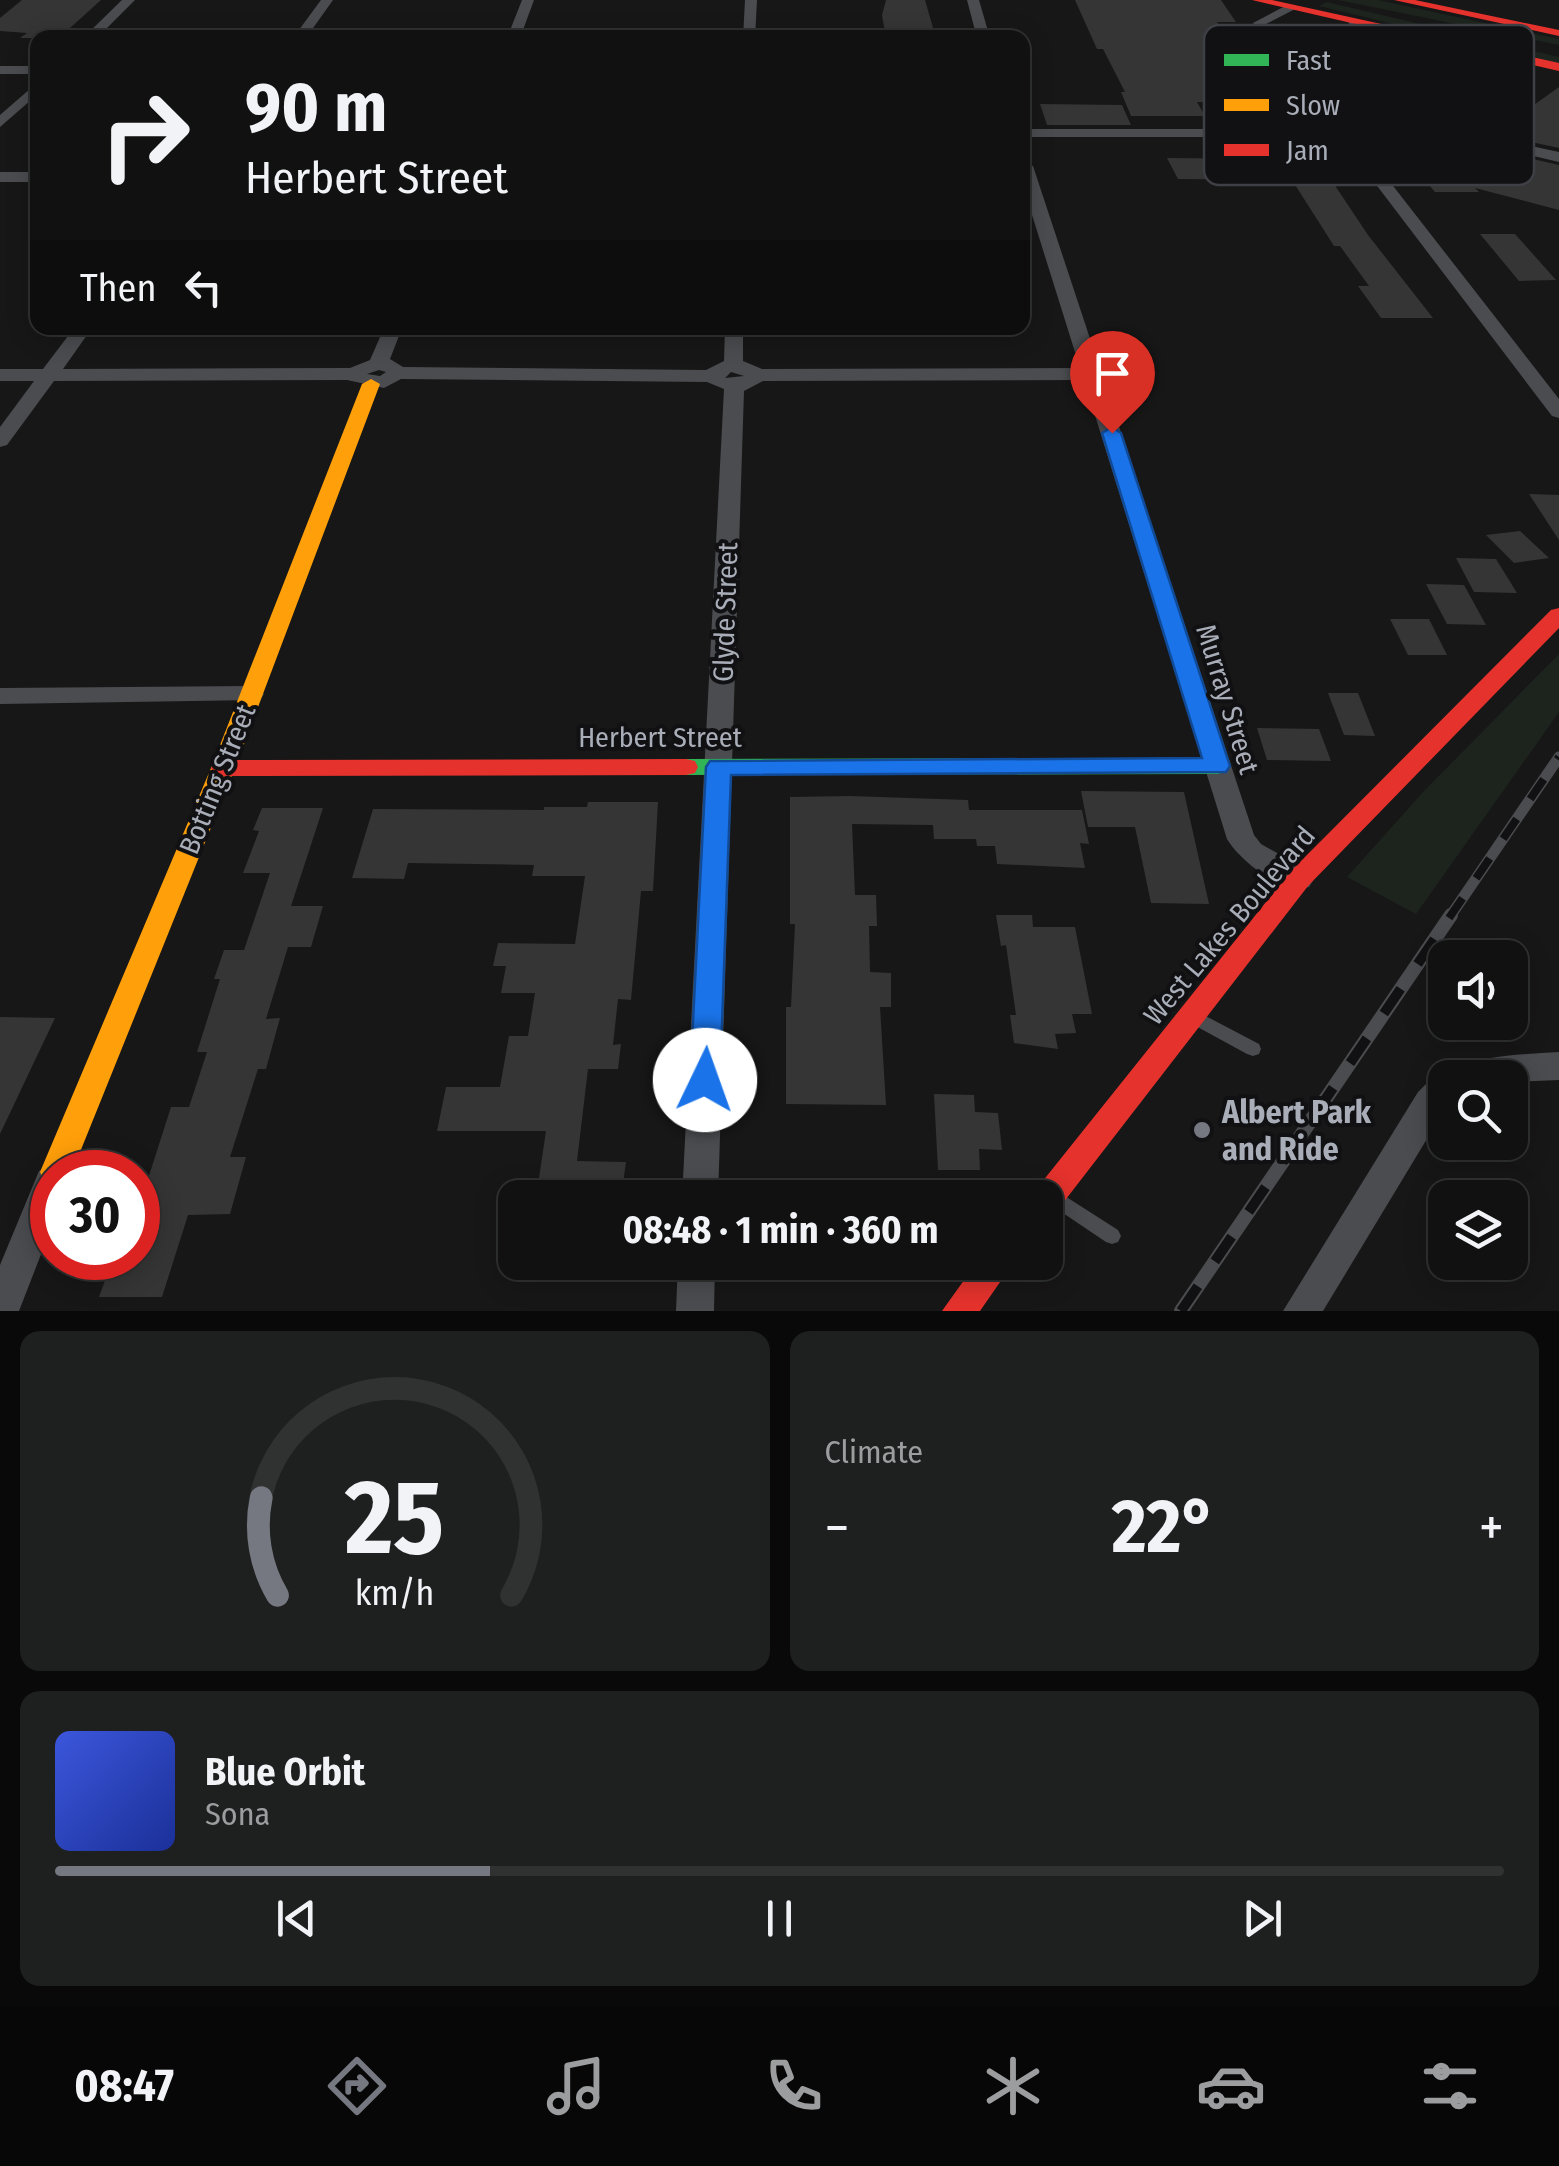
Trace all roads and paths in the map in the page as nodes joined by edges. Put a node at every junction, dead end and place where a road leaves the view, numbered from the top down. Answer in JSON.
{"nodes":[{"id":1,"x":129,"y":0,"type":"edge"},
{"id":2,"x":327,"y":0,"type":"edge"},
{"id":3,"x":528,"y":0,"type":"edge"},
{"id":4,"x":750,"y":0,"type":"edge"},
{"id":5,"x":973,"y":0,"type":"edge"},
{"id":6,"x":1399,"y":0,"type":"edge"},
{"id":7,"x":1233,"y":2,"type":"edge"},
{"id":8,"x":1300,"y":4,"type":"edge"},
{"id":9,"x":1258,"y":11,"type":"edge"},
{"id":10,"x":1350,"y":21,"type":"junction"},
{"id":11,"x":1354,"y":25,"type":"edge"},
{"id":12,"x":1368,"y":25,"type":"edge"},
{"id":13,"x":1520,"y":25,"type":"edge"},
{"id":14,"x":1534,"y":28,"type":"edge"},
{"id":15,"x":97,"y":30,"type":"edge"},
{"id":16,"x":305,"y":30,"type":"edge"},
{"id":17,"x":516,"y":30,"type":"edge"},
{"id":18,"x":749,"y":30,"type":"edge"},
{"id":19,"x":982,"y":30,"type":"edge"},
{"id":20,"x":1559,"y":33,"type":"edge"},
{"id":21,"x":1534,"y":61,"type":"edge"},
{"id":22,"x":1559,"y":67,"type":"edge"},
{"id":23,"x":0,"y":70,"type":"edge"},
{"id":24,"x":30,"y":70,"type":"edge"},
{"id":25,"x":30,"y":94,"type":"edge"},
{"id":26,"x":0,"y":122,"type":"edge"},
{"id":27,"x":1030,"y":133,"type":"edge"},
{"id":28,"x":1204,"y":133,"type":"edge"},
{"id":29,"x":1534,"y":151,"type":"edge"},
{"id":30,"x":1559,"y":157,"type":"edge"},
{"id":31,"x":0,"y":177,"type":"edge"},
{"id":32,"x":30,"y":177,"type":"edge"},
{"id":33,"x":1386,"y":185,"type":"edge"},
{"id":34,"x":1030,"y":188,"type":"edge"},
{"id":35,"x":79,"y":335,"type":"edge"},
{"id":36,"x":390,"y":335,"type":"edge"},
{"id":37,"x":734,"y":335,"type":"edge"},
{"id":38,"x":0,"y":374,"type":"edge"},
{"id":39,"x":48,"y":374,"type":"junction"},
{"id":40,"x":375,"y":374,"type":"junction"},
{"id":41,"x":1092,"y":374,"type":"junction"},
{"id":42,"x":734,"y":376,"type":"junction"},
{"id":43,"x":1559,"y":412,"type":"edge"},
{"id":44,"x":0,"y":441,"type":"edge"},
{"id":45,"x":1559,"y":615,"type":"edge"},
{"id":46,"x":251,"y":694,"type":"junction"},
{"id":47,"x":0,"y":696,"type":"edge"},
{"id":48,"x":1217,"y":766,"type":"junction"},
{"id":49,"x":718,"y":767,"type":"junction"},
{"id":50,"x":223,"y":768,"type":"junction"},
{"id":51,"x":1299,"y":879,"type":"junction"},
{"id":52,"x":1192,"y":1016,"type":"junction"},
{"id":53,"x":1253,"y":1049,"type":"dead end"},
{"id":54,"x":1559,"y":1066,"type":"edge"},
{"id":55,"x":1528,"y":1067,"type":"edge"},
{"id":56,"x":1428,"y":1105,"type":"edge"},
{"id":57,"x":65,"y":1150,"type":"edge"},
{"id":58,"x":701,"y":1180,"type":"edge"},
{"id":59,"x":1062,"y":1180,"type":"edge"},
{"id":60,"x":1063,"y":1207,"type":"edge"},
{"id":61,"x":1112,"y":1236,"type":"dead end"},
{"id":62,"x":30,"y":1237,"type":"edge"},
{"id":63,"x":696,"y":1280,"type":"edge"},
{"id":64,"x":984,"y":1280,"type":"edge"},
{"id":65,"x":0,"y":1311,"type":"edge"},
{"id":66,"x":695,"y":1311,"type":"edge"},
{"id":67,"x":960,"y":1311,"type":"edge"},
{"id":68,"x":1302,"y":1311,"type":"edge"}],
"edges":[{"from":1,"to":15,"type":"street"},
{"from":2,"to":16,"type":"street"},
{"from":3,"to":17,"type":"street"},
{"from":4,"to":18,"type":"street"},
{"from":5,"to":19,"type":"street"},
{"from":6,"to":13,"type":"main road"},
{"from":7,"to":9,"type":"main road"},
{"from":8,"to":9,"type":"main road"},
{"from":8,"to":10,"type":"main road"},
{"from":10,"to":11,"type":"lane"},
{"from":10,"to":12,"type":"main road"},
{"from":14,"to":20,"type":"main road"},
{"from":21,"to":22,"type":"main road"},
{"from":23,"to":24,"type":"street"},
{"from":25,"to":26,"type":"street"},
{"from":27,"to":28,"type":"street"},
{"from":29,"to":30,"type":"street"},
{"from":31,"to":32,"type":"street"},
{"from":33,"to":43,"type":"street"},
{"from":34,"to":41,"type":"street","name":"Murray Street"},
{"from":35,"to":39,"type":"street"},
{"from":36,"to":40,"type":"street","name":"Botting Street"},
{"from":37,"to":42,"type":"street","name":"Glyde Street"},
{"from":38,"to":39,"type":"street"},
{"from":39,"to":40,"type":"street"},
{"from":39,"to":44,"type":"street"},
{"from":40,"to":42,"type":"street"},
{"from":40,"to":46,"type":"main road","name":"Botting Street"},
{"from":41,"to":42,"type":"street"},
{"from":41,"to":48,"type":"street","name":"Murray Street"},
{"from":42,"to":49,"type":"street","name":"Glyde Street"},
{"from":45,"to":51,"type":"main road","name":"West Lakes Boulevard"},
{"from":46,"to":47,"type":"street"},
{"from":46,"to":50,"type":"main road","name":"Botting Street"},
{"from":48,"to":49,"type":"main road","name":"Herbert Street"},
{"from":48,"to":51,"type":"street","name":"Murray Street"},
{"from":49,"to":50,"type":"main road","name":"Herbert Street"},
{"from":49,"to":58,"type":"street","name":"Glyde Street"},
{"from":50,"to":57,"type":"main road","name":"Botting Street"},
{"from":51,"to":52,"type":"main road","name":"West Lakes Boulevard"},
{"from":52,"to":53,"type":"lane"},
{"from":52,"to":59,"type":"main road","name":"West Lakes Boulevard"},
{"from":54,"to":55,"type":"street"},
{"from":56,"to":68,"type":"street"},
{"from":60,"to":61,"type":"lane"},
{"from":62,"to":65,"type":"street"},
{"from":63,"to":66,"type":"street"},
{"from":64,"to":67,"type":"main road"}]}
